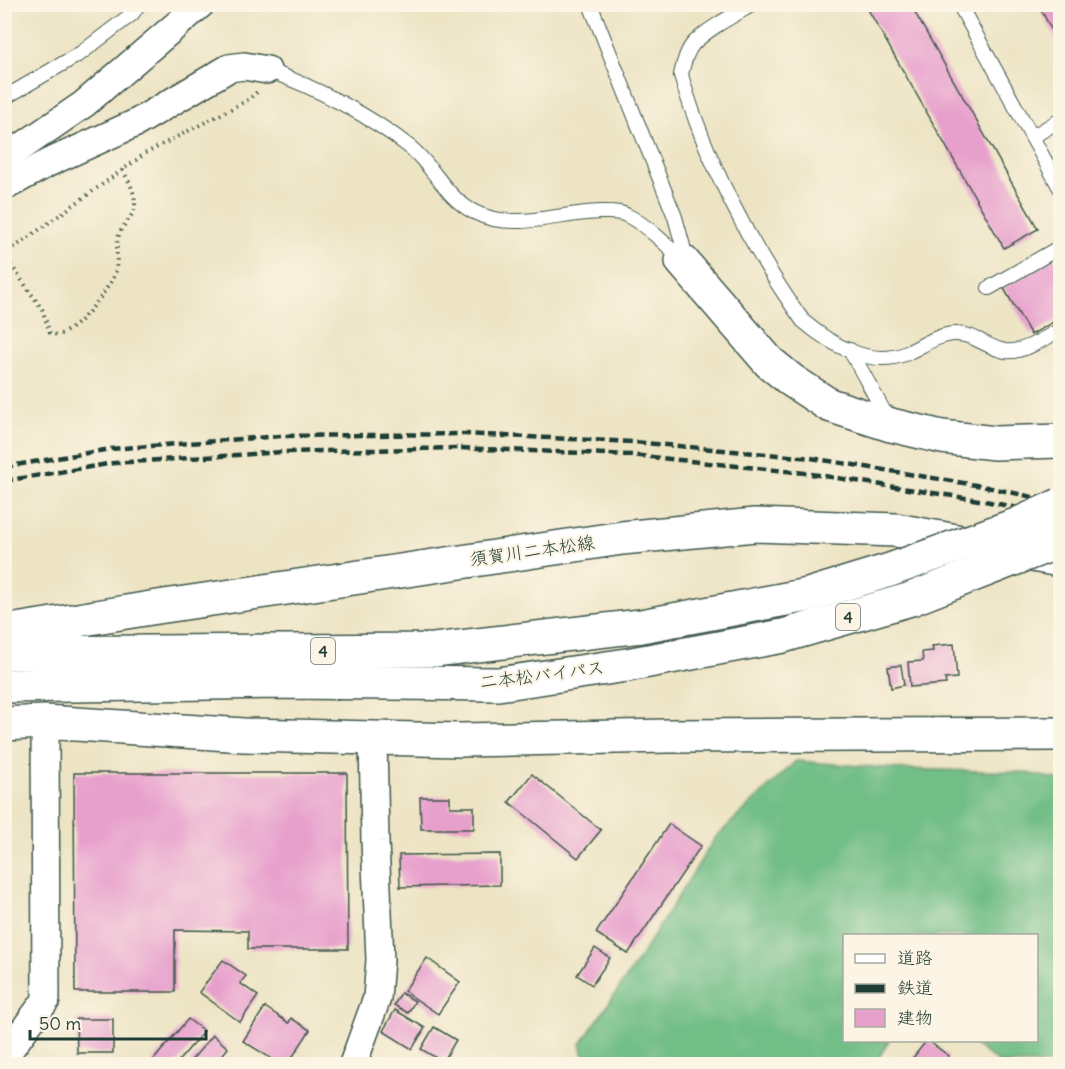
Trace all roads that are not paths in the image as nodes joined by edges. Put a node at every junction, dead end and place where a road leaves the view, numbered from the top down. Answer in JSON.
{"nodes":[{"id":1,"x":139,"y":4,"type":"edge"},
{"id":2,"x":201,"y":4,"type":"edge"},
{"id":3,"x":590,"y":4,"type":"edge"},
{"id":4,"x":753,"y":4,"type":"edge"},
{"id":5,"x":958,"y":4,"type":"edge"},
{"id":6,"x":267,"y":70,"type":"joint"},
{"id":7,"x":4,"y":98,"type":"edge"},
{"id":8,"x":1060,"y":120,"type":"edge"},
{"id":9,"x":1032,"y":137,"type":"junction"},
{"id":10,"x":4,"y":159,"type":"edge"},
{"id":11,"x":4,"y":188,"type":"edge"},
{"id":12,"x":1060,"y":188,"type":"edge"},
{"id":13,"x":1060,"y":248,"type":"edge"},
{"id":14,"x":682,"y":261,"type":"junction"},
{"id":15,"x":989,"y":288,"type":"dead end"},
{"id":16,"x":1060,"y":330,"type":"edge"},
{"id":17,"x":850,"y":350,"type":"junction"},
{"id":18,"x":891,"y":425,"type":"junction"},
{"id":19,"x":1060,"y":441,"type":"edge"},
{"id":20,"x":1060,"y":505,"type":"edge"},
{"id":21,"x":1060,"y":541,"type":"edge"},
{"id":22,"x":1060,"y":560,"type":"edge"},
{"id":23,"x":4,"y":632,"type":"edge"},
{"id":24,"x":4,"y":653,"type":"edge"},
{"id":25,"x":4,"y":686,"type":"edge"},
{"id":26,"x":45,"y":722,"type":"junction"},
{"id":27,"x":4,"y":724,"type":"edge"},
{"id":28,"x":1060,"y":734,"type":"edge"},
{"id":29,"x":373,"y":738,"type":"junction"},
{"id":30,"x":4,"y":1057,"type":"edge"},
{"id":31,"x":354,"y":1065,"type":"edge"}],
"edges":[{"from":1,"to":7,"type":"lane"},
{"from":2,"to":10,"type":"street"},
{"from":3,"to":14,"type":"lane"},
{"from":4,"to":17,"type":"lane"},
{"from":5,"to":9,"type":"lane"},
{"from":6,"to":11,"type":"street"},
{"from":6,"to":14,"type":"lane"},
{"from":8,"to":9,"type":"lane"},
{"from":9,"to":12,"type":"lane"},
{"from":13,"to":15,"type":"lane"},
{"from":14,"to":18,"type":"main road"},
{"from":16,"to":17,"type":"lane"},
{"from":17,"to":18,"type":"lane"},
{"from":18,"to":19,"type":"main road"},
{"from":20,"to":24,"type":"main road","name":"二本松バイパス","number":"4","bridge":true},
{"from":21,"to":25,"type":"main road","name":"二本松バイパス","number":"4","bridge":true},
{"from":22,"to":23,"type":"main road","name":"須賀川二本松線"},
{"from":26,"to":27,"type":"main road"},
{"from":26,"to":29,"type":"main road"},
{"from":26,"to":30,"type":"street"},
{"from":28,"to":29,"type":"main road"},
{"from":29,"to":31,"type":"street"}]}
